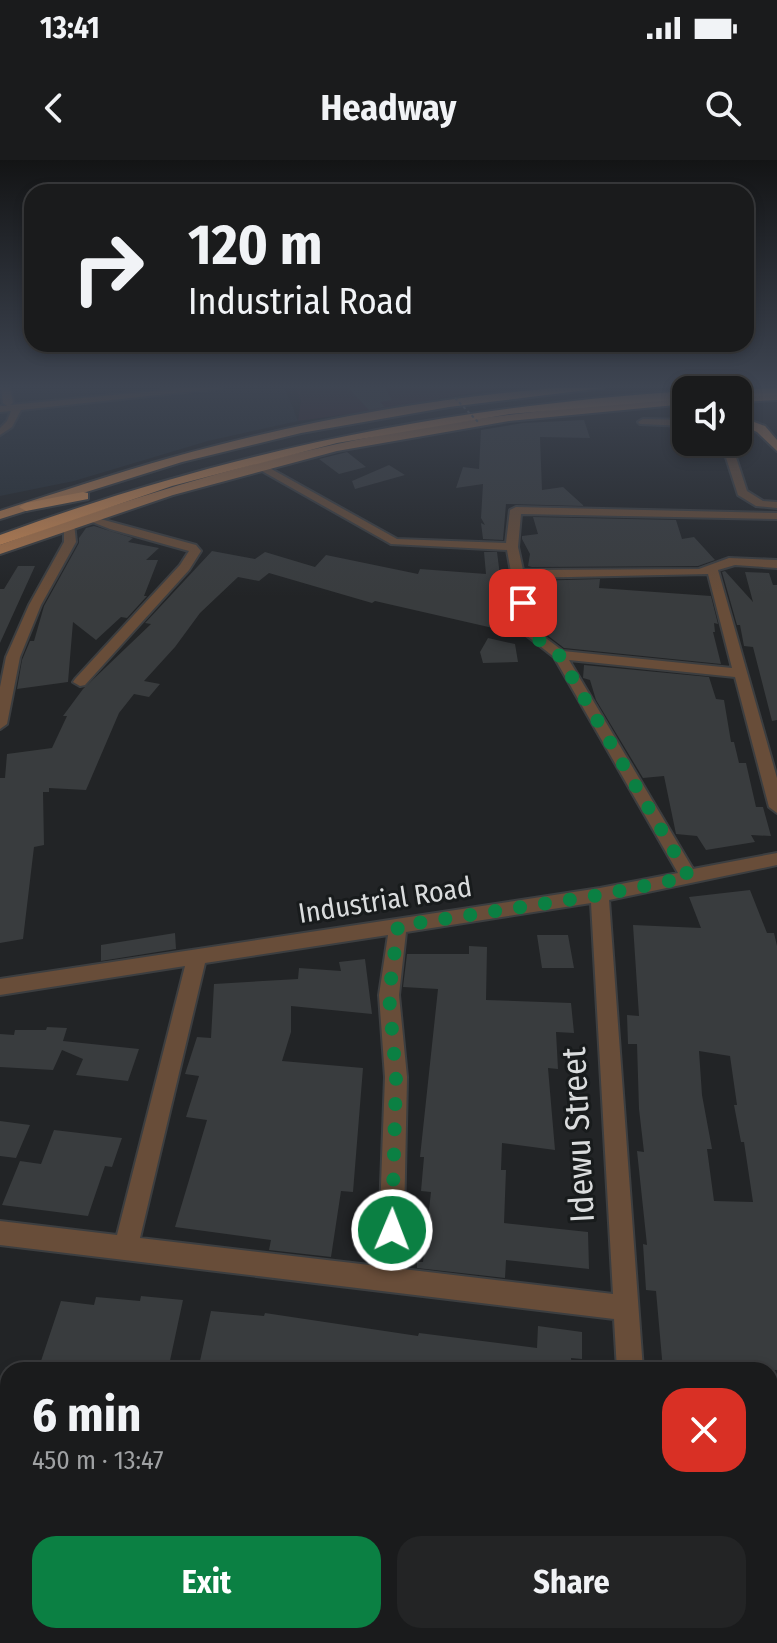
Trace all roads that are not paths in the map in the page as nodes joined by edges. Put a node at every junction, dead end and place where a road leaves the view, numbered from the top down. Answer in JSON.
{"nodes":[{"id":1,"x":214,"y":457,"type":"edge"},
{"id":2,"x":271,"y":457,"type":"edge"},
{"id":3,"x":277,"y":457,"type":"edge"},
{"id":4,"x":731,"y":457,"type":"edge"},
{"id":5,"x":257,"y":464,"type":"junction"},
{"id":6,"x":79,"y":494,"type":"junction"},
{"id":7,"x":777,"y":505,"type":"edge"},
{"id":8,"x":30,"y":509,"type":"junction"},
{"id":9,"x":0,"y":515,"type":"edge"},
{"id":10,"x":86,"y":516,"type":"junction"},
{"id":11,"x":777,"y":516,"type":"edge"},
{"id":12,"x":68,"y":523,"type":"junction"},
{"id":13,"x":0,"y":524,"type":"edge"},
{"id":14,"x":0,"y":540,"type":"edge"},
{"id":15,"x":512,"y":547,"type":"junction"},
{"id":16,"x":0,"y":550,"type":"edge"},
{"id":17,"x":777,"y":564,"type":"edge"},
{"id":18,"x":713,"y":571,"type":"junction"},
{"id":19,"x":517,"y":574,"type":"junction"},
{"id":20,"x":559,"y":655,"type":"junction"},
{"id":21,"x":740,"y":673,"type":"junction"},
{"id":22,"x":80,"y":682,"type":"dead end"},
{"id":23,"x":0,"y":724,"type":"edge"},
{"id":24,"x":777,"y":807,"type":"edge"},
{"id":25,"x":777,"y":859,"type":"edge"},
{"id":26,"x":689,"y":877,"type":"junction"},
{"id":27,"x":600,"y":895,"type":"junction"},
{"id":28,"x":398,"y":926,"type":"junction"},
{"id":29,"x":196,"y":959,"type":"junction"},
{"id":30,"x":0,"y":987,"type":"edge"},
{"id":31,"x":0,"y":1233,"type":"edge"},
{"id":32,"x":126,"y":1248,"type":"junction"},
{"id":33,"x":390,"y":1280,"type":"junction"},
{"id":34,"x":625,"y":1308,"type":"junction"},
{"id":35,"x":629,"y":1362,"type":"edge"}],
"edges":[{"from":1,"to":6,"type":"highway"},
{"from":2,"to":14,"type":"highway"},
{"from":3,"to":5,"type":"main road"},
{"from":4,"to":7,"type":"street"},
{"from":5,"to":10,"type":"main road"},
{"from":5,"to":15,"type":"street"},
{"from":6,"to":8,"type":"highway"},
{"from":6,"to":8,"type":"highway"},
{"from":8,"to":9,"type":"main road"},
{"from":8,"to":13,"type":"highway"},
{"from":10,"to":12,"type":"main road"},
{"from":10,"to":22,"type":"street"},
{"from":11,"to":15,"type":"street"},
{"from":12,"to":16,"type":"main road"},
{"from":12,"to":23,"type":"street"},
{"from":15,"to":19,"type":"street"},
{"from":17,"to":18,"type":"street"},
{"from":18,"to":19,"type":"street"},
{"from":18,"to":21,"type":"street"},
{"from":19,"to":20,"type":"street"},
{"from":20,"to":21,"type":"street"},
{"from":20,"to":26,"type":"street"},
{"from":21,"to":24,"type":"street"},
{"from":25,"to":26,"type":"street","name":"Industrial Road"},
{"from":26,"to":27,"type":"street","name":"Industrial Road"},
{"from":27,"to":28,"type":"street","name":"Industrial Road"},
{"from":27,"to":34,"type":"street","name":"Idewu Street"},
{"from":28,"to":29,"type":"street","name":"Industrial Road"},
{"from":28,"to":33,"type":"street"},
{"from":29,"to":30,"type":"street","name":"Industrial Road"},
{"from":29,"to":32,"type":"street"},
{"from":31,"to":32,"type":"street"},
{"from":32,"to":33,"type":"street"},
{"from":33,"to":34,"type":"street"},
{"from":34,"to":35,"type":"street","name":"Idewu Street"}]}
